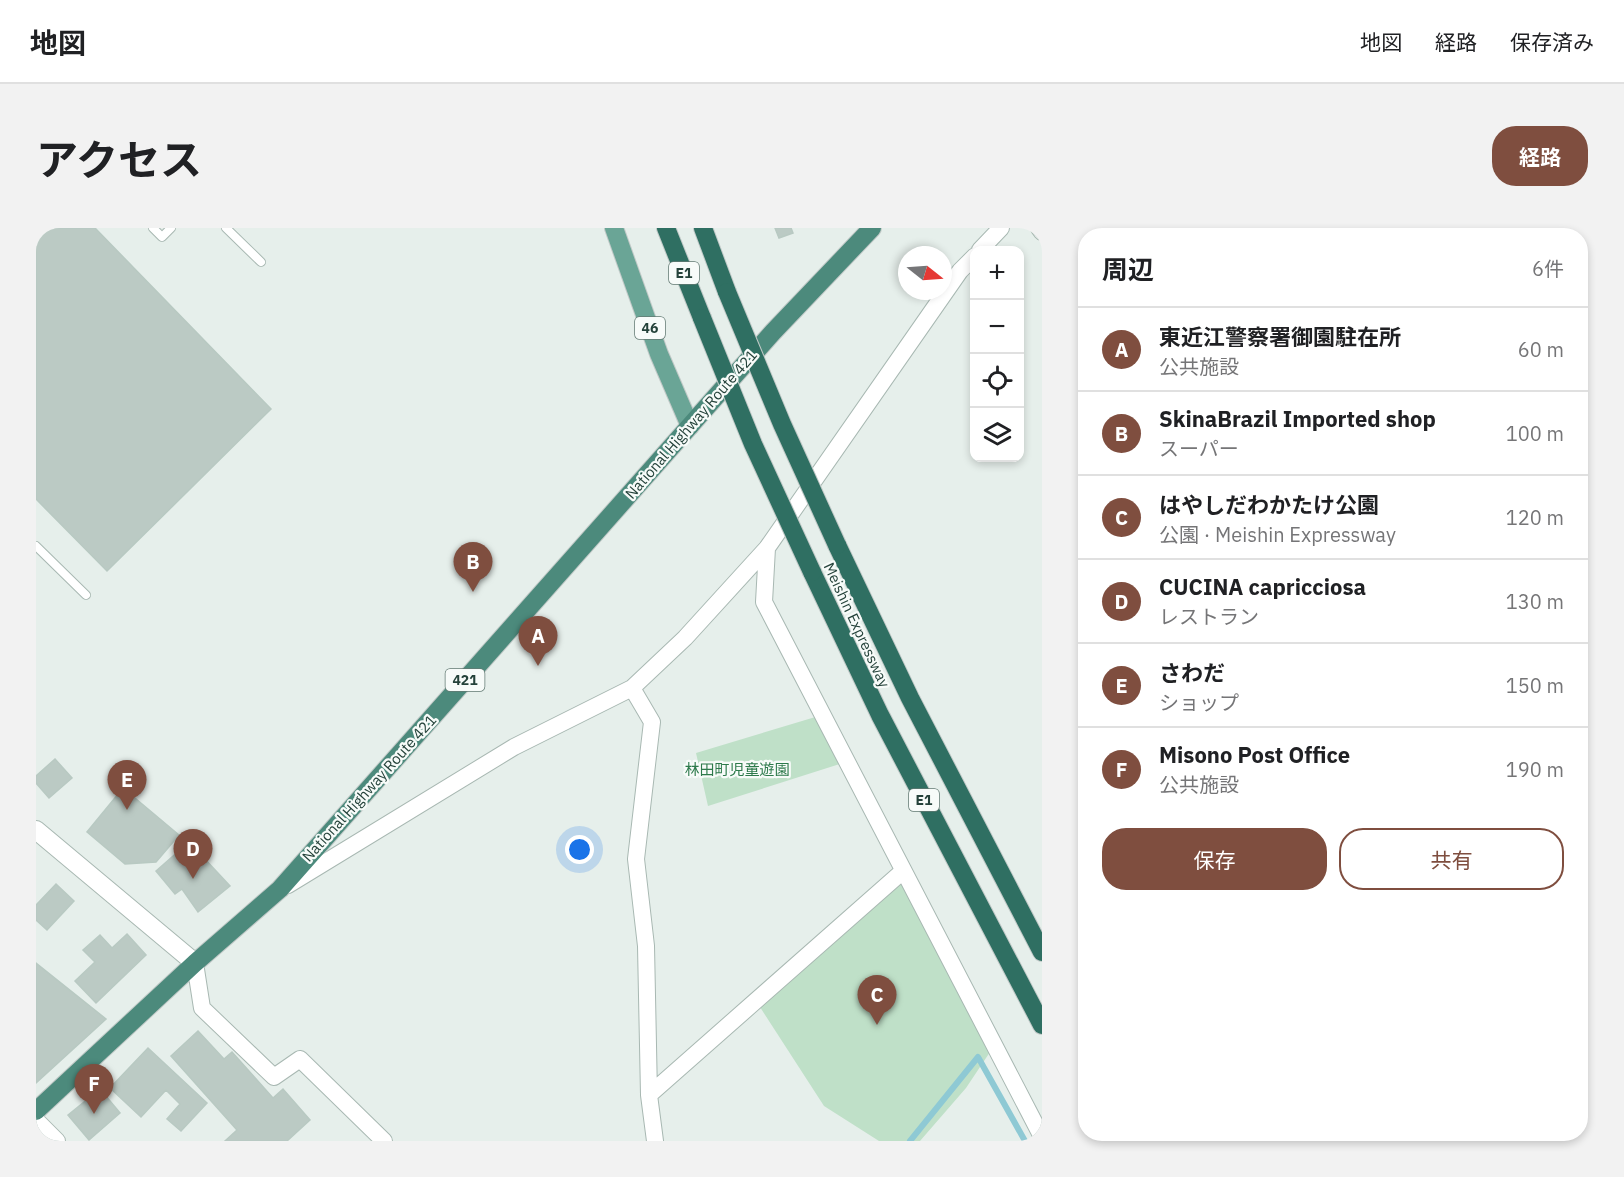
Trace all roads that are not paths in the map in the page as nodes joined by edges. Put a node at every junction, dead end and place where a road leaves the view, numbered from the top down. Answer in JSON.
{"nodes":[{"id":1,"x":153,"y":228,"type":"edge"},
{"id":2,"x":171,"y":228,"type":"edge"},
{"id":3,"x":226,"y":228,"type":"edge"},
{"id":4,"x":614,"y":228,"type":"edge"},
{"id":5,"x":666,"y":228,"type":"edge"},
{"id":6,"x":703,"y":228,"type":"edge"},
{"id":7,"x":872,"y":228,"type":"edge"},
{"id":8,"x":1001,"y":228,"type":"edge"},
{"id":9,"x":1039,"y":228,"type":"edge"},
{"id":10,"x":236,"y":231,"type":"edge"},
{"id":11,"x":1042,"y":232,"type":"edge"},
{"id":12,"x":984,"y":246,"type":"edge"},
{"id":13,"x":970,"y":261,"type":"edge"},
{"id":14,"x":261,"y":262,"type":"dead end"},
{"id":15,"x":690,"y":426,"type":"junction"},
{"id":16,"x":36,"y":546,"type":"edge"},
{"id":17,"x":767,"y":548,"type":"junction"},
{"id":18,"x":86,"y":595,"type":"dead end"},
{"id":19,"x":632,"y":688,"type":"junction"},
{"id":20,"x":36,"y":830,"type":"edge"},
{"id":21,"x":903,"y":871,"type":"junction"},
{"id":22,"x":280,"y":889,"type":"junction"},
{"id":23,"x":1042,"y":952,"type":"edge"},
{"id":24,"x":195,"y":963,"type":"junction"},
{"id":25,"x":1042,"y":1025,"type":"edge"},
{"id":26,"x":649,"y":1095,"type":"junction"},
{"id":27,"x":36,"y":1111,"type":"edge"},
{"id":28,"x":36,"y":1120,"type":"edge"},
{"id":29,"x":1042,"y":1137,"type":"edge"},
{"id":30,"x":57,"y":1141,"type":"edge"},
{"id":31,"x":384,"y":1141,"type":"edge"},
{"id":32,"x":655,"y":1141,"type":"edge"}],
"edges":[{"from":1,"to":2,"type":"lane"},
{"from":3,"to":10,"type":"lane"},
{"from":4,"to":15,"type":"main road","number":"46"},
{"from":5,"to":25,"type":"highway","name":"Meishin Expressway","number":"E1","bridge":true},
{"from":6,"to":23,"type":"highway","name":"Meishin Expressway","number":"E1","bridge":true},
{"from":7,"to":15,"type":"highway","name":"National Highway Route 421","number":"421"},
{"from":8,"to":12,"type":"street"},
{"from":9,"to":11,"type":"street"},
{"from":10,"to":14,"type":"lane"},
{"from":13,"to":17,"type":"street"},
{"from":15,"to":22,"type":"highway","name":"National Highway Route 421","number":"421"},
{"from":16,"to":18,"type":"lane"},
{"from":17,"to":19,"type":"street"},
{"from":17,"to":21,"type":"street"},
{"from":19,"to":22,"type":"street"},
{"from":19,"to":26,"type":"street"},
{"from":20,"to":24,"type":"street"},
{"from":21,"to":26,"type":"street"},
{"from":21,"to":29,"type":"street"},
{"from":22,"to":24,"type":"highway","name":"National Highway Route 421","number":"421"},
{"from":24,"to":27,"type":"highway","name":"National Highway Route 421","number":"421"},
{"from":24,"to":31,"type":"street"},
{"from":26,"to":32,"type":"street"},
{"from":28,"to":30,"type":"street"}]}
